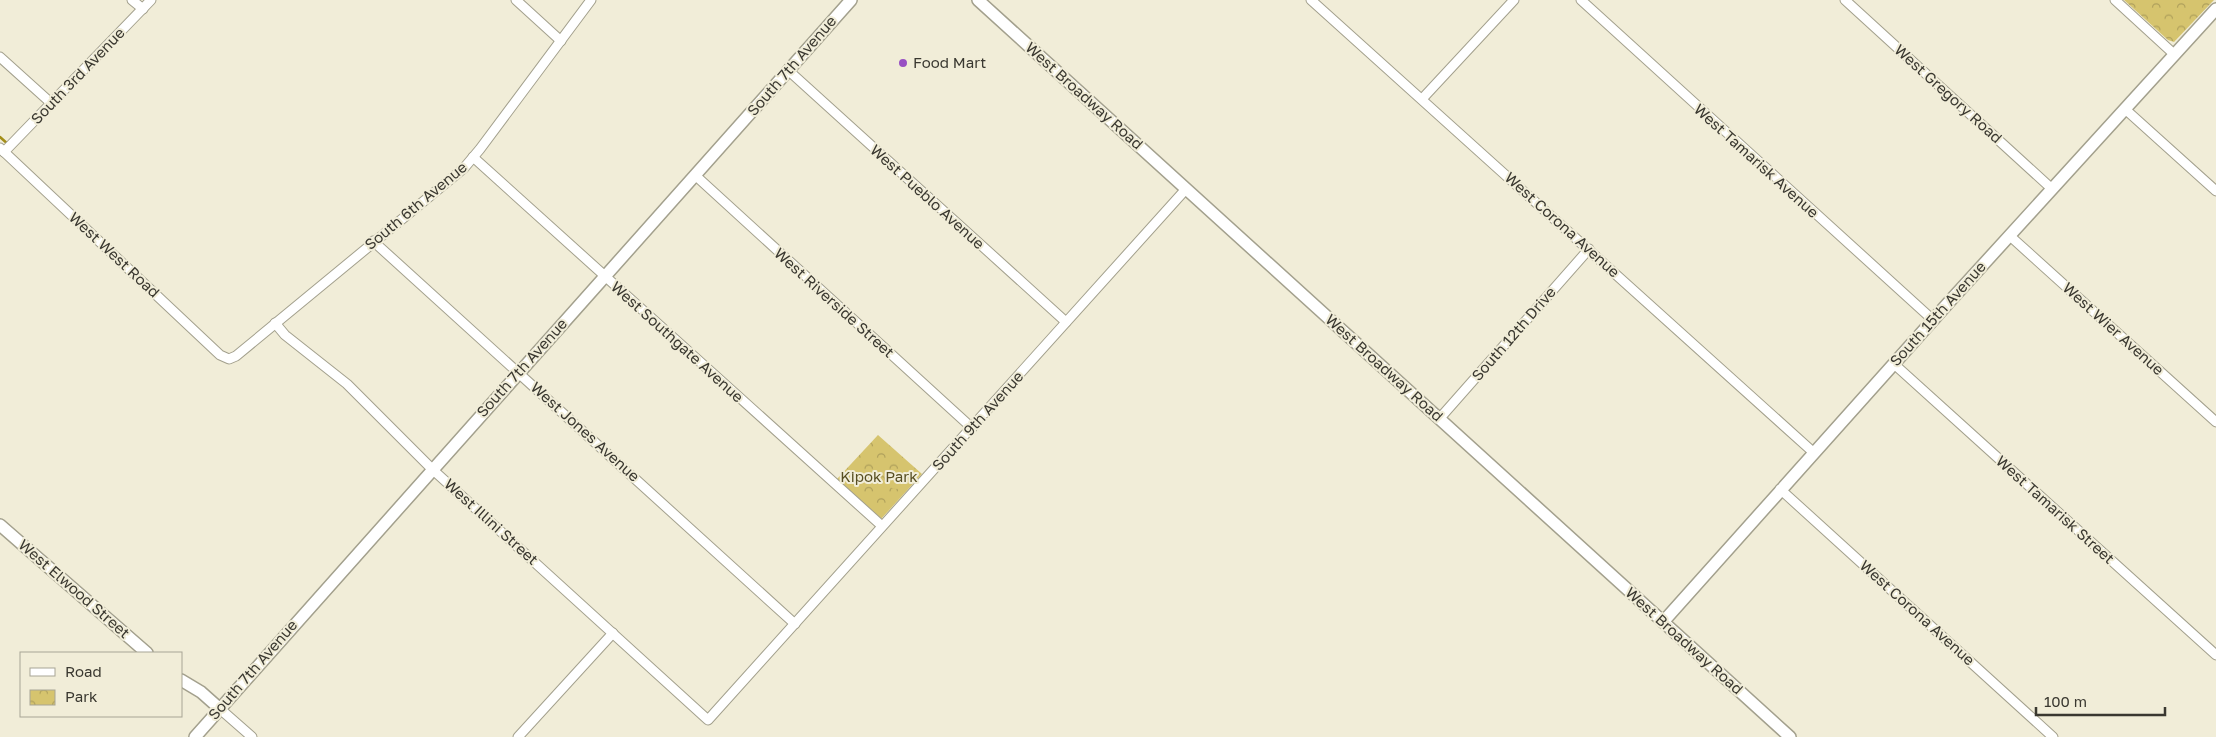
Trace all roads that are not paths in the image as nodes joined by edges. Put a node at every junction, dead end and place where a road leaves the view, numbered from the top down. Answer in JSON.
{"nodes":[{"id":1,"x":132,"y":0,"type":"edge"},
{"id":2,"x":151,"y":0,"type":"edge"},
{"id":3,"x":516,"y":0,"type":"edge"},
{"id":4,"x":591,"y":0,"type":"edge"},
{"id":5,"x":851,"y":0,"type":"edge"},
{"id":6,"x":978,"y":0,"type":"edge"},
{"id":7,"x":1311,"y":0,"type":"edge"},
{"id":8,"x":1514,"y":0,"type":"edge"},
{"id":9,"x":1581,"y":0,"type":"edge"},
{"id":10,"x":1845,"y":0,"type":"edge"},
{"id":11,"x":2116,"y":0,"type":"edge"},
{"id":12,"x":2216,"y":9,"type":"edge"},
{"id":13,"x":143,"y":10,"type":"junction"},
{"id":14,"x":561,"y":41,"type":"junction"},
{"id":15,"x":2174,"y":54,"type":"junction"},
{"id":16,"x":0,"y":57,"type":"edge"},
{"id":17,"x":789,"y":71,"type":"junction"},
{"id":18,"x":1422,"y":99,"type":"junction"},
{"id":19,"x":51,"y":104,"type":"junction"},
{"id":20,"x":2125,"y":108,"type":"junction"},
{"id":21,"x":2,"y":150,"type":"edge"},
{"id":22,"x":473,"y":157,"type":"junction"},
{"id":23,"x":696,"y":176,"type":"junction"},
{"id":24,"x":2051,"y":188,"type":"junction"},
{"id":25,"x":1186,"y":189,"type":"junction"},
{"id":26,"x":2216,"y":191,"type":"edge"},
{"id":27,"x":2010,"y":236,"type":"junction"},
{"id":28,"x":374,"y":241,"type":"junction"},
{"id":29,"x":1589,"y":249,"type":"junction"},
{"id":30,"x":605,"y":277,"type":"junction"},
{"id":31,"x":1933,"y":320,"type":"junction"},
{"id":32,"x":1066,"y":322,"type":"junction"},
{"id":33,"x":275,"y":323,"type":"junction"},
{"id":34,"x":229,"y":359,"type":"joint"},
{"id":35,"x":1894,"y":364,"type":"junction"},
{"id":36,"x":519,"y":372,"type":"junction"},
{"id":37,"x":1440,"y":418,"type":"junction"},
{"id":38,"x":2216,"y":422,"type":"edge"},
{"id":39,"x":972,"y":428,"type":"junction"},
{"id":40,"x":1813,"y":452,"type":"junction"},
{"id":41,"x":432,"y":469,"type":"junction"},
{"id":42,"x":1780,"y":490,"type":"junction"},
{"id":43,"x":0,"y":525,"type":"edge"},
{"id":44,"x":882,"y":526,"type":"junction"},
{"id":45,"x":1663,"y":622,"type":"junction"},
{"id":46,"x":795,"y":624,"type":"junction"},
{"id":47,"x":613,"y":632,"type":"junction"},
{"id":48,"x":146,"y":652,"type":"edge"},
{"id":49,"x":2216,"y":655,"type":"edge"},
{"id":50,"x":182,"y":681,"type":"edge"},
{"id":51,"x":219,"y":708,"type":"junction"},
{"id":52,"x":708,"y":720,"type":"joint"},
{"id":53,"x":194,"y":737,"type":"edge"},
{"id":54,"x":252,"y":737,"type":"edge"},
{"id":55,"x":518,"y":737,"type":"edge"},
{"id":56,"x":1790,"y":737,"type":"edge"},
{"id":57,"x":2053,"y":737,"type":"edge"}],
"edges":[{"from":1,"to":13,"type":"street"},
{"from":2,"to":13,"type":"street","name":"South 3rd Avenue"},
{"from":3,"to":14,"type":"street"},
{"from":4,"to":14,"type":"street","name":"South 6th Avenue"},
{"from":5,"to":17,"type":"main road","name":"South 7th Avenue"},
{"from":6,"to":25,"type":"main road","name":"West Broadway Road"},
{"from":7,"to":18,"type":"street","name":"West Corona Avenue"},
{"from":8,"to":18,"type":"street"},
{"from":9,"to":31,"type":"street","name":"West Tamarisk Avenue"},
{"from":10,"to":24,"type":"street","name":"West Gregory Road"},
{"from":11,"to":15,"type":"street"},
{"from":12,"to":15,"type":"main road","name":"South 15th Avenue"},
{"from":13,"to":19,"type":"street","name":"South 3rd Avenue"},
{"from":14,"to":22,"type":"street","name":"South 6th Avenue"},
{"from":15,"to":20,"type":"main road","name":"South 15th Avenue"},
{"from":16,"to":19,"type":"street"},
{"from":17,"to":23,"type":"main road","name":"South 7th Avenue"},
{"from":17,"to":32,"type":"street","name":"West Pueblo Avenue"},
{"from":18,"to":29,"type":"street","name":"West Corona Avenue"},
{"from":19,"to":21,"type":"street","name":"South 3rd Avenue"},
{"from":20,"to":24,"type":"main road","name":"South 15th Avenue"},
{"from":20,"to":26,"type":"street"},
{"from":21,"to":34,"type":"street","name":"West West Road"},
{"from":22,"to":28,"type":"street","name":"South 6th Avenue"},
{"from":22,"to":30,"type":"street","name":"West Southgate Avenue"},
{"from":23,"to":30,"type":"main road","name":"South 7th Avenue"},
{"from":23,"to":39,"type":"street","name":"West Riverside Street"},
{"from":24,"to":27,"type":"main road","name":"South 15th Avenue"},
{"from":25,"to":32,"type":"street","name":"South 9th Avenue"},
{"from":25,"to":37,"type":"main road","name":"West Broadway Road"},
{"from":27,"to":31,"type":"main road","name":"South 15th Avenue"},
{"from":27,"to":38,"type":"street","name":"West Wier Avenue"},
{"from":28,"to":33,"type":"street","name":"South 6th Avenue"},
{"from":28,"to":36,"type":"street","name":"West Jones Avenue"},
{"from":29,"to":37,"type":"street","name":"South 12th Drive"},
{"from":29,"to":40,"type":"street","name":"West Corona Avenue"},
{"from":30,"to":36,"type":"main road","name":"South 7th Avenue"},
{"from":30,"to":44,"type":"street","name":"West Southgate Avenue"},
{"from":31,"to":35,"type":"main road","name":"South 15th Avenue"},
{"from":32,"to":39,"type":"street","name":"South 9th Avenue"},
{"from":33,"to":34,"type":"street","name":"South 6th Avenue"},
{"from":33,"to":41,"type":"street","name":"West Illini Street"},
{"from":35,"to":40,"type":"main road","name":"South 15th Avenue"},
{"from":35,"to":49,"type":"street","name":"West Tamarisk Street"},
{"from":36,"to":41,"type":"main road","name":"South 7th Avenue"},
{"from":36,"to":46,"type":"street","name":"West Jones Avenue"},
{"from":37,"to":45,"type":"main road","name":"West Broadway Road"},
{"from":39,"to":44,"type":"street","name":"South 9th Avenue"},
{"from":40,"to":42,"type":"main road","name":"South 15th Avenue"},
{"from":41,"to":47,"type":"street","name":"West Illini Street"},
{"from":41,"to":51,"type":"main road","name":"South 7th Avenue"},
{"from":42,"to":45,"type":"main road","name":"South 15th Avenue"},
{"from":42,"to":57,"type":"street","name":"West Corona Avenue"},
{"from":43,"to":48,"type":"main road","name":"West Elwood Street"},
{"from":44,"to":46,"type":"street","name":"South 9th Avenue"},
{"from":45,"to":56,"type":"main road","name":"West Broadway Road"},
{"from":46,"to":52,"type":"street","name":"South 9th Avenue"},
{"from":47,"to":52,"type":"street","name":"West Illini Street"},
{"from":47,"to":55,"type":"street"},
{"from":50,"to":51,"type":"main road"},
{"from":51,"to":53,"type":"main road","name":"South 7th Avenue"},
{"from":51,"to":54,"type":"street"}]}
